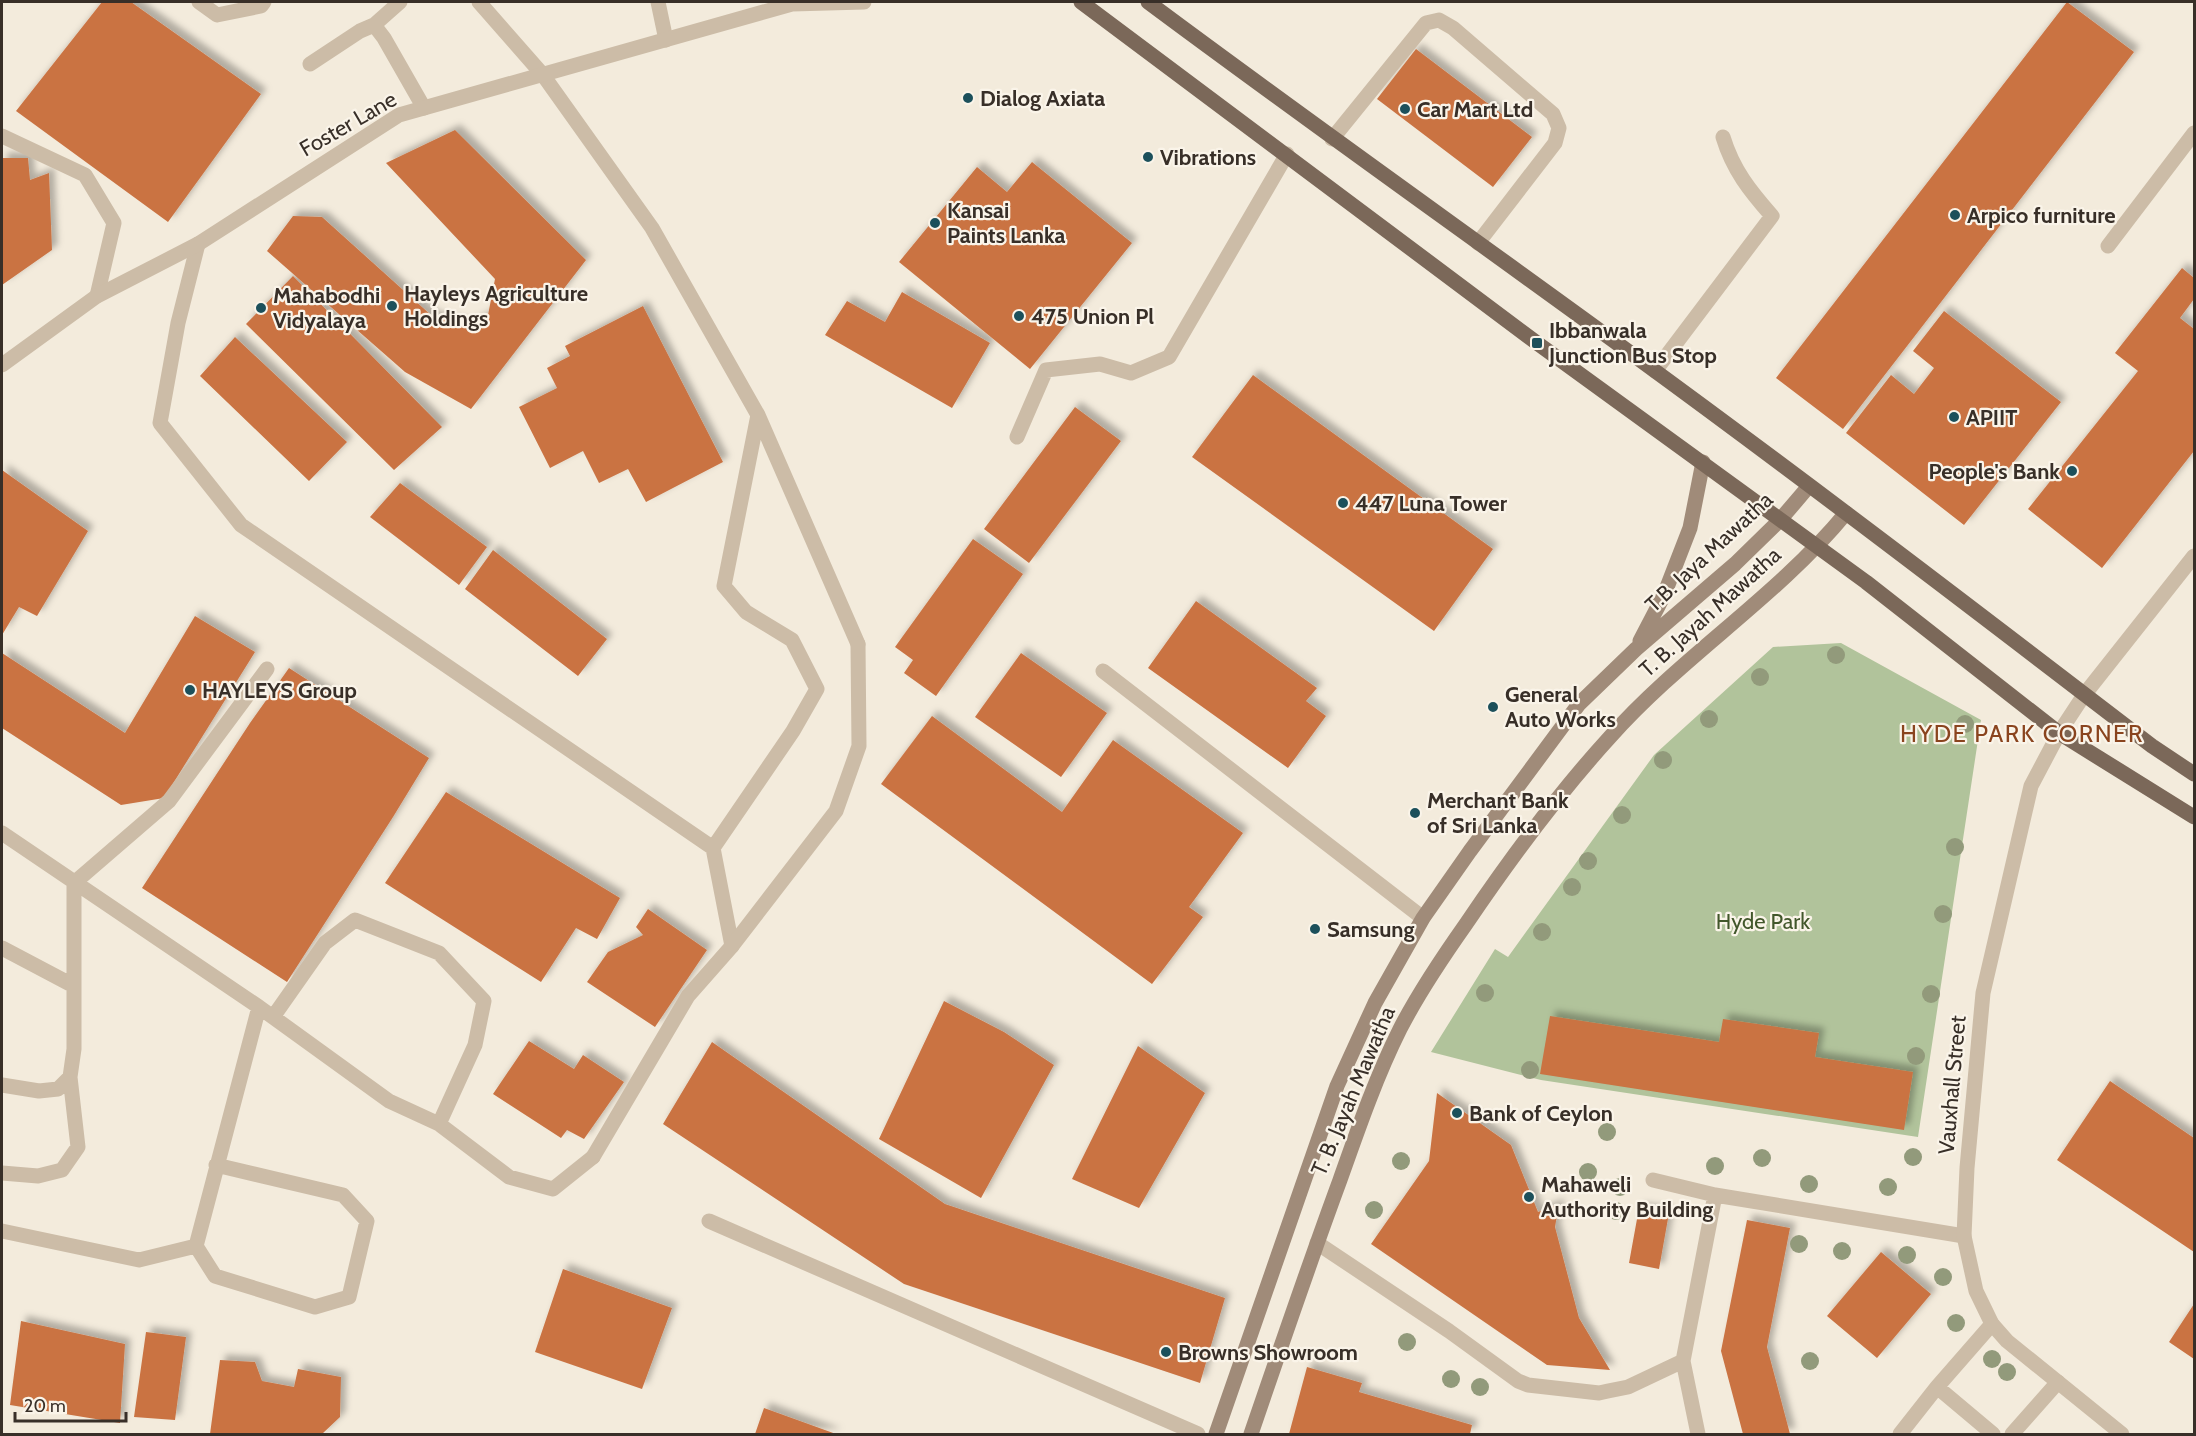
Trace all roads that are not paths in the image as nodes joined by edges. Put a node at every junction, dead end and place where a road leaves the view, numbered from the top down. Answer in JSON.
{"nodes":[{"id":1,"x":199,"y":2,"type":"edge"},
{"id":2,"x":264,"y":2,"type":"edge"},
{"id":3,"x":400,"y":2,"type":"edge"},
{"id":4,"x":479,"y":2,"type":"edge"},
{"id":5,"x":658,"y":2,"type":"edge"},
{"id":6,"x":864,"y":2,"type":"edge"},
{"id":7,"x":1082,"y":2,"type":"edge"},
{"id":8,"x":1148,"y":2,"type":"edge"},
{"id":9,"x":375,"y":25,"type":"junction"},
{"id":10,"x":666,"y":40,"type":"junction"},
{"id":11,"x":310,"y":64,"type":"dead end"},
{"id":12,"x":543,"y":75,"type":"junction"},
{"id":13,"x":424,"y":108,"type":"junction"},
{"id":14,"x":2194,"y":133,"type":"edge"},
{"id":15,"x":2,"y":136,"type":"edge"},
{"id":16,"x":1723,"y":137,"type":"dead end"},
{"id":17,"x":1332,"y":139,"type":"junction"},
{"id":18,"x":1287,"y":154,"type":"junction"},
{"id":19,"x":1478,"y":243,"type":"junction"},
{"id":20,"x":198,"y":244,"type":"junction"},
{"id":21,"x":2108,"y":246,"type":"dead end"},
{"id":22,"x":97,"y":296,"type":"junction"},
{"id":23,"x":2,"y":365,"type":"edge"},
{"id":24,"x":1655,"y":371,"type":"junction"},
{"id":25,"x":758,"y":415,"type":"junction"},
{"id":26,"x":1017,"y":437,"type":"dead end"},
{"id":27,"x":1702,"y":462,"type":"junction"},
{"id":28,"x":1809,"y":486,"type":"junction"},
{"id":29,"x":1846,"y":513,"type":"junction"},
{"id":30,"x":1780,"y":520,"type":"junction"},
{"id":31,"x":1816,"y":546,"type":"junction"},
{"id":32,"x":2194,"y":556,"type":"edge"},
{"id":33,"x":1636,"y":649,"type":"junction"},
{"id":34,"x":267,"y":669,"type":"dead end"},
{"id":35,"x":1103,"y":671,"type":"dead end"},
{"id":36,"x":2084,"y":694,"type":"junction"},
{"id":37,"x":2059,"y":733,"type":"junction"},
{"id":38,"x":2194,"y":774,"type":"edge"},
{"id":39,"x":2194,"y":817,"type":"edge"},
{"id":40,"x":2,"y":832,"type":"edge"},
{"id":41,"x":713,"y":848,"type":"junction"},
{"id":42,"x":74,"y":883,"type":"junction"},
{"id":43,"x":1423,"y":918,"type":"junction"},
{"id":44,"x":732,"y":946,"type":"junction"},
{"id":45,"x":2,"y":948,"type":"edge"},
{"id":46,"x":74,"y":986,"type":"junction"},
{"id":47,"x":259,"y":1007,"type":"junction"},
{"id":48,"x":273,"y":1017,"type":"junction"},
{"id":49,"x":70,"y":1077,"type":"junction"},
{"id":50,"x":2,"y":1085,"type":"edge"},
{"id":51,"x":439,"y":1124,"type":"junction"},
{"id":52,"x":216,"y":1165,"type":"junction"},
{"id":53,"x":2,"y":1173,"type":"edge"},
{"id":54,"x":1653,"y":1180,"type":"dead end"},
{"id":55,"x":1715,"y":1195,"type":"junction"},
{"id":56,"x":709,"y":1221,"type":"dead end"},
{"id":57,"x":2,"y":1231,"type":"edge"},
{"id":58,"x":1964,"y":1236,"type":"junction"},
{"id":59,"x":1317,"y":1243,"type":"junction"},
{"id":60,"x":196,"y":1246,"type":"junction"},
{"id":61,"x":1992,"y":1324,"type":"junction"},
{"id":62,"x":1683,"y":1361,"type":"junction"},
{"id":63,"x":2058,"y":1382,"type":"junction"},
{"id":64,"x":1937,"y":1387,"type":"junction"},
{"id":65,"x":1198,"y":1434,"type":"edge"},
{"id":66,"x":1216,"y":1434,"type":"edge"},
{"id":67,"x":1251,"y":1434,"type":"edge"},
{"id":68,"x":1698,"y":1434,"type":"edge"},
{"id":69,"x":1900,"y":1434,"type":"edge"},
{"id":70,"x":1993,"y":1434,"type":"edge"},
{"id":71,"x":2012,"y":1434,"type":"edge"},
{"id":72,"x":2122,"y":1434,"type":"edge"}],
"edges":[{"from":1,"to":2,"type":"street"},
{"from":3,"to":9,"type":"street"},
{"from":4,"to":12,"type":"street"},
{"from":5,"to":10,"type":"street"},
{"from":6,"to":10,"type":"street","name":"Foster Lane"},
{"from":7,"to":18,"type":"main road"},
{"from":8,"to":17,"type":"main road"},
{"from":9,"to":11,"type":"street"},
{"from":9,"to":13,"type":"street"},
{"from":10,"to":12,"type":"street","name":"Foster Lane"},
{"from":12,"to":13,"type":"street","name":"Foster Lane"},
{"from":12,"to":25,"type":"street"},
{"from":13,"to":20,"type":"street","name":"Foster Lane"},
{"from":14,"to":21,"type":"street"},
{"from":15,"to":22,"type":"street"},
{"from":16,"to":24,"type":"street"},
{"from":17,"to":19,"type":"main road"},
{"from":17,"to":19,"type":"street"},
{"from":18,"to":26,"type":"street"},
{"from":18,"to":27,"type":"main road"},
{"from":19,"to":24,"type":"main road"},
{"from":20,"to":22,"type":"street","name":"Foster Lane"},
{"from":20,"to":41,"type":"street"},
{"from":22,"to":23,"type":"street","name":"Foster Lane"},
{"from":24,"to":28,"type":"main road"},
{"from":25,"to":41,"type":"street"},
{"from":25,"to":44,"type":"street"},
{"from":27,"to":30,"type":"main road"},
{"from":27,"to":33,"type":"main road"},
{"from":28,"to":29,"type":"main road"},
{"from":28,"to":30,"type":"main road","name":"T.B. Jaya Mawatha"},
{"from":29,"to":31,"type":"main road"},
{"from":29,"to":36,"type":"main road"},
{"from":30,"to":31,"type":"main road"},
{"from":30,"to":33,"type":"main road","name":"T.B. Jaya Mawatha"},
{"from":31,"to":37,"type":"main road"},
{"from":31,"to":59,"type":"main road","name":"T. B. Jayah Mawatha"},
{"from":32,"to":36,"type":"street"},
{"from":33,"to":43,"type":"main road","name":"T. B. Jayah Mawatha"},
{"from":34,"to":42,"type":"street"},
{"from":35,"to":43,"type":"street"},
{"from":36,"to":37,"type":"street","name":"Vauxhall Street"},
{"from":36,"to":38,"type":"main road"},
{"from":37,"to":39,"type":"main road"},
{"from":37,"to":58,"type":"street","name":"Vauxhall Street"},
{"from":40,"to":42,"type":"street"},
{"from":41,"to":44,"type":"street"},
{"from":42,"to":46,"type":"street"},
{"from":42,"to":47,"type":"street"},
{"from":43,"to":66,"type":"main road","name":"T. B. Jayah Mawatha"},
{"from":44,"to":51,"type":"street"},
{"from":45,"to":46,"type":"street"},
{"from":46,"to":49,"type":"street"},
{"from":47,"to":48,"type":"street"},
{"from":47,"to":52,"type":"street"},
{"from":48,"to":51,"type":"street"},
{"from":48,"to":51,"type":"street"},
{"from":49,"to":50,"type":"street"},
{"from":49,"to":53,"type":"street"},
{"from":52,"to":60,"type":"street"},
{"from":52,"to":60,"type":"street"},
{"from":54,"to":55,"type":"street"},
{"from":55,"to":58,"type":"street"},
{"from":55,"to":62,"type":"street"},
{"from":56,"to":65,"type":"street"},
{"from":57,"to":60,"type":"street"},
{"from":58,"to":61,"type":"street","name":"Vauxhall Street"},
{"from":59,"to":62,"type":"street"},
{"from":59,"to":67,"type":"main road","name":"T. B. Jayah Mawatha"},
{"from":61,"to":63,"type":"street","name":"Vauxhall Street"},
{"from":61,"to":64,"type":"street"},
{"from":62,"to":68,"type":"street"},
{"from":63,"to":71,"type":"street"},
{"from":63,"to":72,"type":"street","name":"Vauxhall Street"},
{"from":64,"to":69,"type":"street"},
{"from":64,"to":70,"type":"street"}]}
